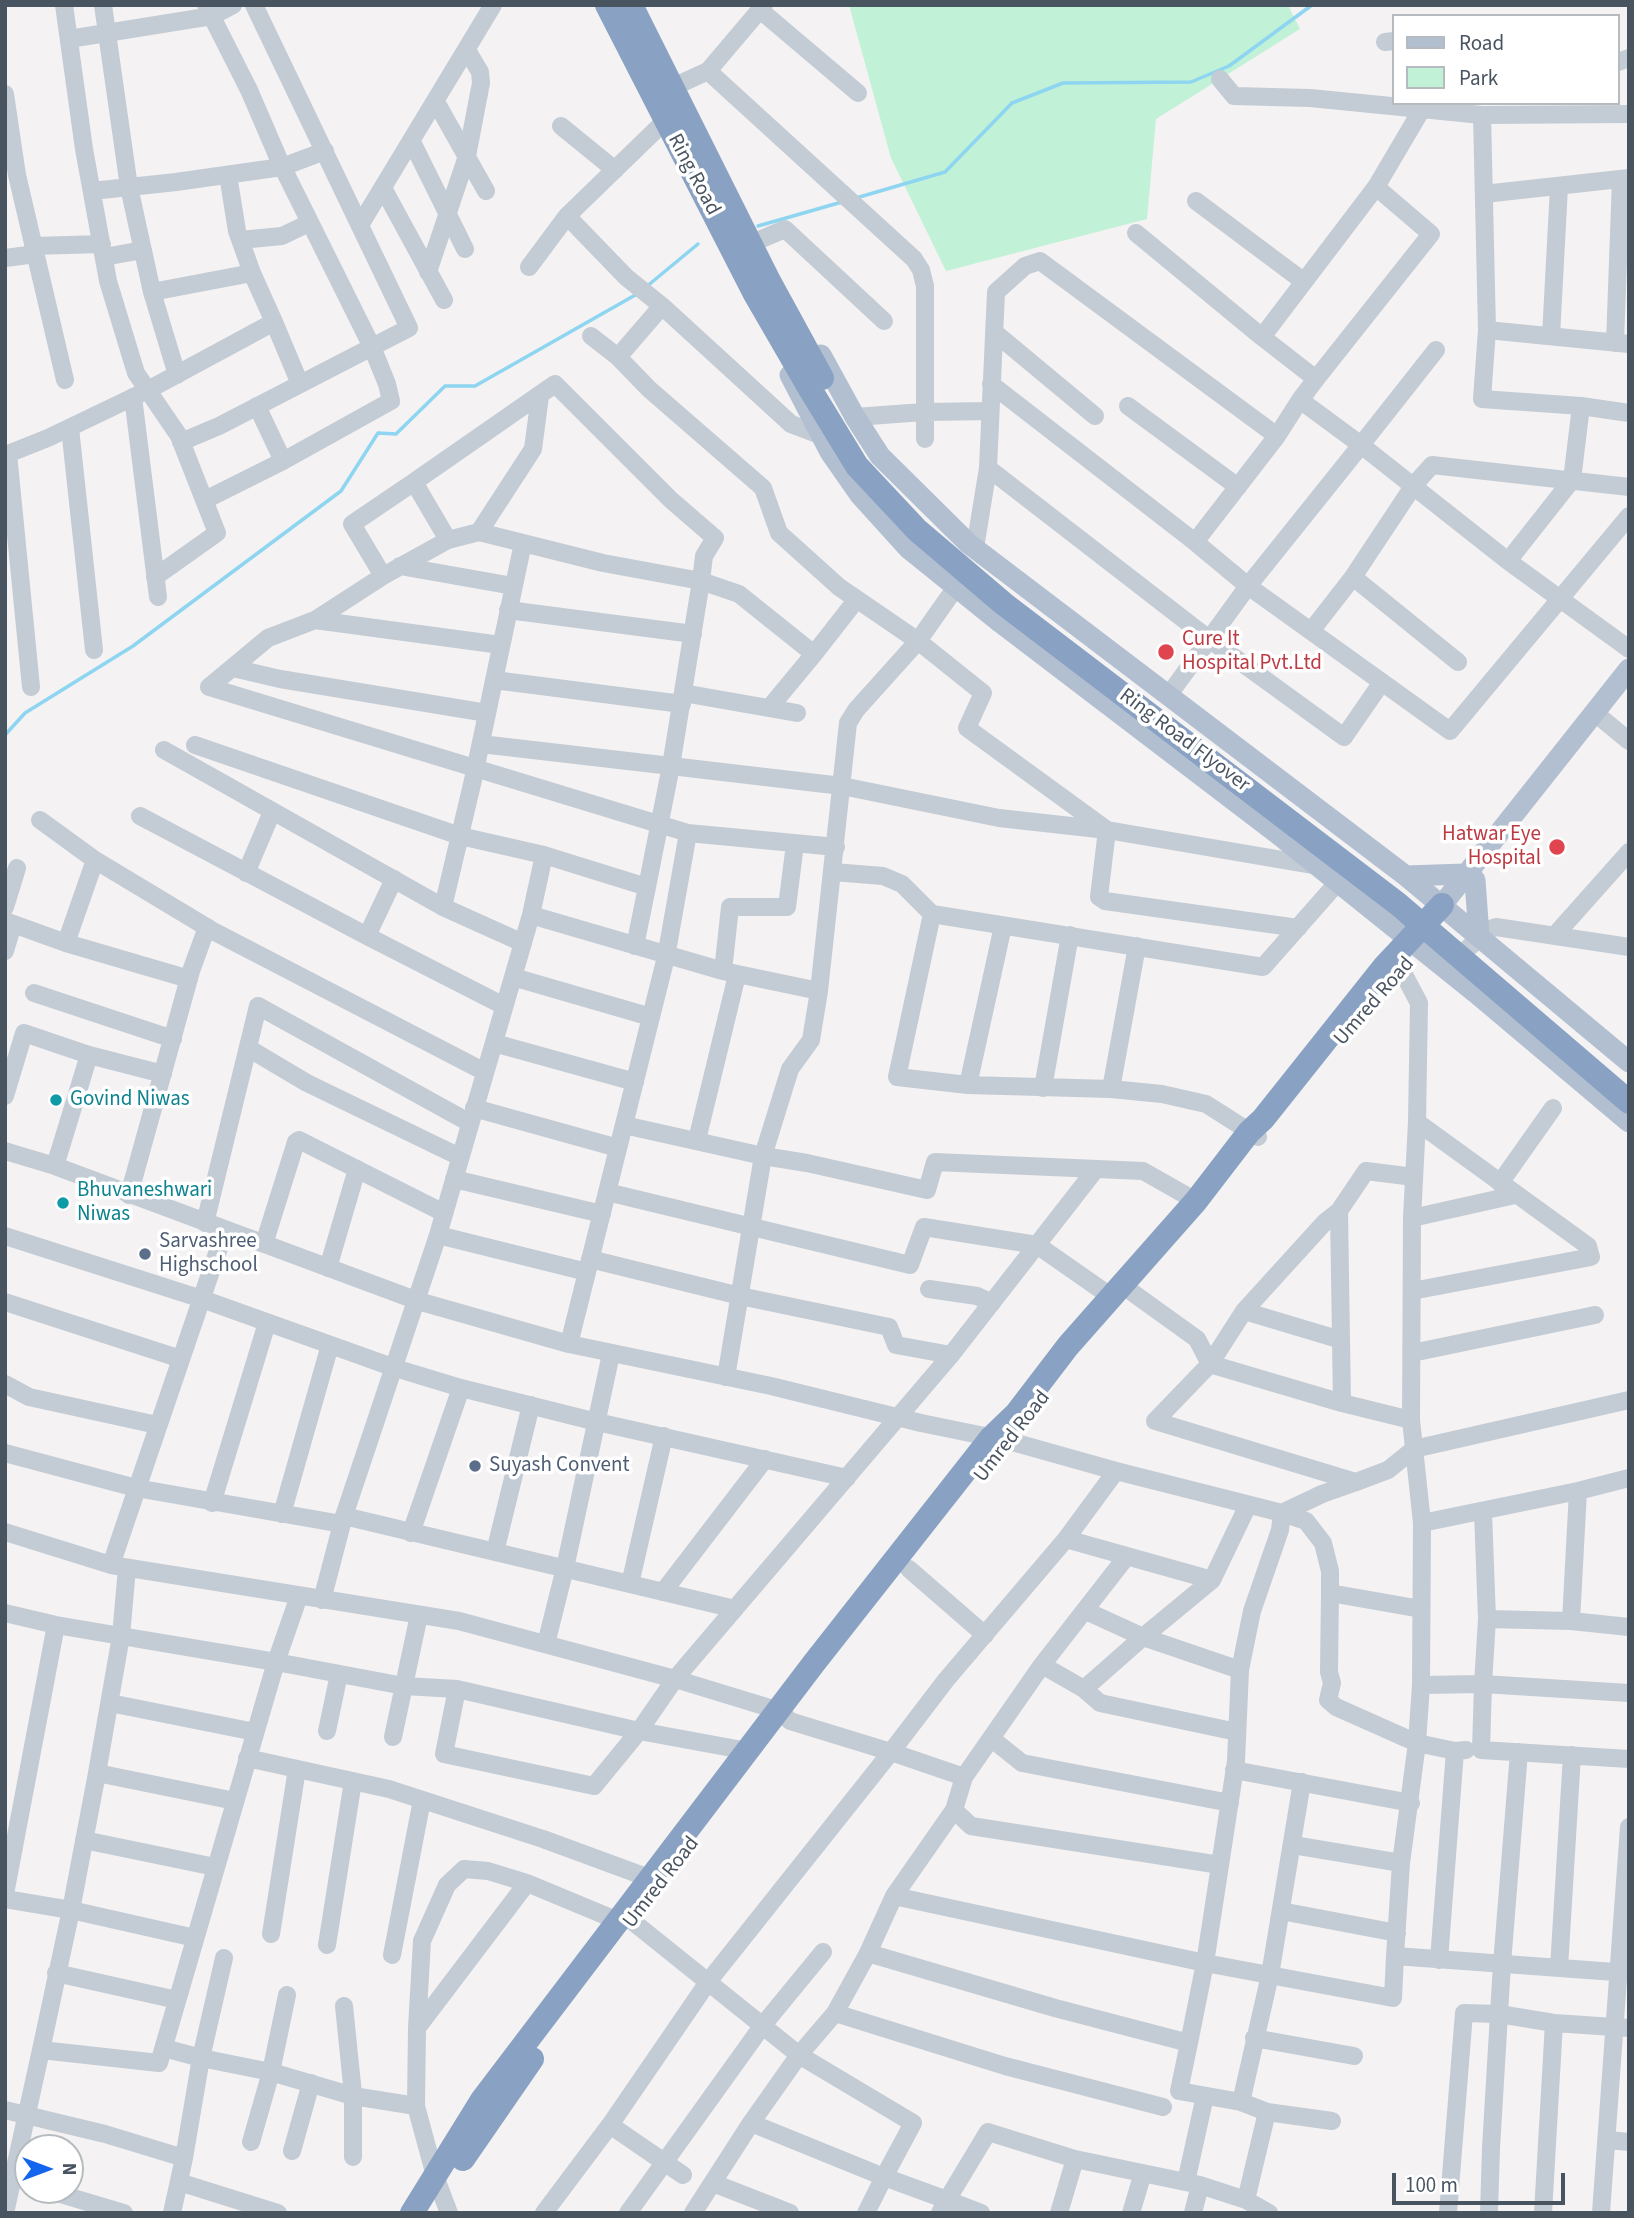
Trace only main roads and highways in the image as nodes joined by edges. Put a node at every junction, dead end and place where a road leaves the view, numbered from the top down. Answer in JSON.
{"nodes":[{"id":1,"x":607,"y":5,"type":"edge"},
{"id":2,"x":631,"y":5,"type":"edge"},
{"id":3,"x":790,"y":338,"type":"junction"},
{"id":4,"x":1629,"y":669,"type":"edge"},
{"id":5,"x":1629,"y":686,"type":"edge"},
{"id":6,"x":1599,"y":716,"type":"junction"},
{"id":7,"x":1470,"y":877,"type":"junction"},
{"id":8,"x":1403,"y":891,"type":"junction"},
{"id":9,"x":1446,"y":908,"type":"junction"},
{"id":10,"x":1416,"y":944,"type":"junction"},
{"id":11,"x":1468,"y":950,"type":"junction"},
{"id":12,"x":1629,"y":1062,"type":"edge"},
{"id":13,"x":1629,"y":1086,"type":"edge"},
{"id":14,"x":1629,"y":1102,"type":"edge"},
{"id":15,"x":1629,"y":1122,"type":"edge"},
{"id":16,"x":1254,"y":1135,"type":"junction"},
{"id":17,"x":1123,"y":1296,"type":"junction"},
{"id":18,"x":1000,"y":1440,"type":"junction"},
{"id":19,"x":785,"y":1716,"type":"junction"},
{"id":20,"x":624,"y":1920,"type":"junction"},
{"id":21,"x":438,"y":2198,"type":"edge"},
{"id":22,"x":412,"y":2213,"type":"edge"}],
"edges":[{"from":1,"to":3,"type":"highway","name":"Ring Road"},
{"from":2,"to":3,"type":"highway","name":"Ring Road"},
{"from":3,"to":8,"type":"main road"},
{"from":3,"to":8,"type":"highway","name":"Ring Road Flyover"},
{"from":3,"to":10,"type":"main road"},
{"from":4,"to":6,"type":"main road"},
{"from":5,"to":6,"type":"main road"},
{"from":6,"to":7,"type":"main road"},
{"from":7,"to":8,"type":"main road"},
{"from":7,"to":9,"type":"main road"},
{"from":7,"to":11,"type":"main road"},
{"from":8,"to":9,"type":"main road"},
{"from":8,"to":11,"type":"highway","name":"Ring Road Flyover"},
{"from":9,"to":10,"type":"highway"},
{"from":9,"to":11,"type":"main road"},
{"from":10,"to":11,"type":"main road"},
{"from":10,"to":16,"type":"highway","name":"Umred Road"},
{"from":10,"to":16,"type":"highway"},
{"from":11,"to":12,"type":"main road"},
{"from":11,"to":13,"type":"highway","name":"Ring Road Flyover"},
{"from":11,"to":14,"type":"highway","name":"Ring Road Flyover"},
{"from":11,"to":15,"type":"main road"},
{"from":16,"to":17,"type":"highway","name":"Umred Road"},
{"from":16,"to":17,"type":"highway"},
{"from":17,"to":18,"type":"highway"},
{"from":18,"to":19,"type":"highway","name":"Umred Road"},
{"from":18,"to":19,"type":"highway"},
{"from":19,"to":20,"type":"highway","name":"Umred Road"},
{"from":19,"to":20,"type":"highway"},
{"from":20,"to":21,"type":"highway"},
{"from":21,"to":22,"type":"highway"}]}
